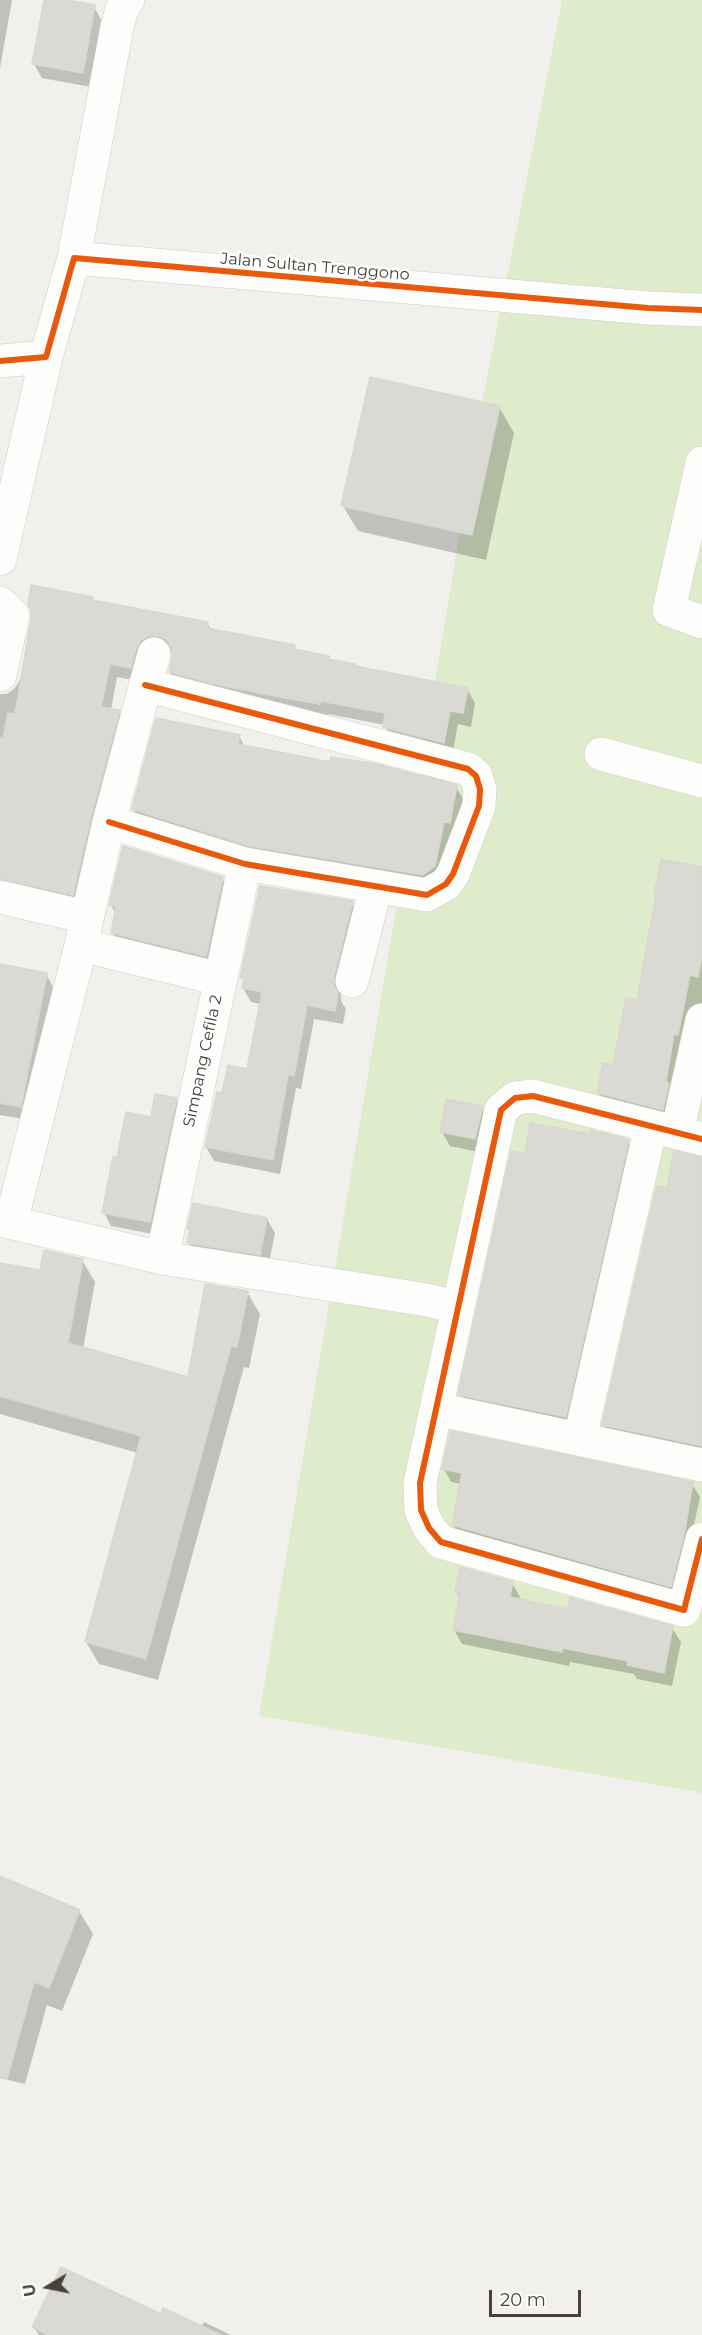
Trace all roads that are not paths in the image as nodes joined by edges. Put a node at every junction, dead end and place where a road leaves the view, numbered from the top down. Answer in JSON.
{"nodes":[{"id":1,"x":128,"y":0,"type":"edge"},
{"id":2,"x":74,"y":258,"type":"junction"},
{"id":3,"x":702,"y":310,"type":"edge"},
{"id":4,"x":46,"y":357,"type":"junction"},
{"id":5,"x":0,"y":361,"type":"edge"},
{"id":6,"x":702,"y":463,"type":"edge"},
{"id":7,"x":0,"y":559,"type":"edge"},
{"id":8,"x":0,"y":603,"type":"edge"},
{"id":9,"x":702,"y":622,"type":"edge"},
{"id":10,"x":154,"y":654,"type":"dead end"},
{"id":11,"x":0,"y":675,"type":"edge"},
{"id":12,"x":145,"y":685,"type":"junction"},
{"id":13,"x":601,"y":754,"type":"dead end"},
{"id":14,"x":702,"y":781,"type":"edge"},
{"id":15,"x":109,"y":822,"type":"junction"},
{"id":16,"x":245,"y":864,"type":"junction"},
{"id":17,"x":376,"y":887,"type":"junction"},
{"id":18,"x":0,"y":897,"type":"edge"},
{"id":19,"x":84,"y":931,"type":"junction"},
{"id":20,"x":220,"y":979,"type":"junction"},
{"id":21,"x":352,"y":981,"type":"dead end"},
{"id":22,"x":702,"y":1020,"type":"edge"},
{"id":23,"x":677,"y":1133,"type":"edge"},
{"id":24,"x":5,"y":1221,"type":"edge"},
{"id":25,"x":162,"y":1258,"type":"junction"},
{"id":26,"x":428,"y":1301,"type":"junction"},
{"id":27,"x":436,"y":1409,"type":"junction"},
{"id":28,"x":580,"y":1438,"type":"junction"},
{"id":29,"x":702,"y":1465,"type":"edge"},
{"id":30,"x":702,"y":1539,"type":"edge"},
{"id":31,"x":693,"y":1617,"type":"edge"}],
"edges":[{"from":1,"to":2,"type":"street"},
{"from":2,"to":3,"type":"street","name":"Jalan Sultan Trenggono"},
{"from":2,"to":4,"type":"street"},
{"from":4,"to":5,"type":"street"},
{"from":4,"to":7,"type":"street"},
{"from":6,"to":9,"type":"street"},
{"from":8,"to":11,"type":"street"},
{"from":10,"to":12,"type":"street"},
{"from":12,"to":15,"type":"street"},
{"from":12,"to":17,"type":"street"},
{"from":13,"to":14,"type":"street"},
{"from":15,"to":16,"type":"street"},
{"from":15,"to":19,"type":"street"},
{"from":16,"to":17,"type":"street"},
{"from":16,"to":20,"type":"street","name":"Simpang Cefila 2"},
{"from":17,"to":21,"type":"street"},
{"from":18,"to":19,"type":"street"},
{"from":19,"to":20,"type":"street"},
{"from":19,"to":24,"type":"street"},
{"from":20,"to":25,"type":"street","name":"Simpang Cefila 2"},
{"from":22,"to":23,"type":"street"},
{"from":23,"to":26,"type":"street"},
{"from":23,"to":28,"type":"street"},
{"from":24,"to":25,"type":"street"},
{"from":25,"to":26,"type":"street"},
{"from":26,"to":27,"type":"street"},
{"from":27,"to":28,"type":"street"},
{"from":27,"to":31,"type":"street"},
{"from":28,"to":29,"type":"street"},
{"from":30,"to":31,"type":"street"}]}
